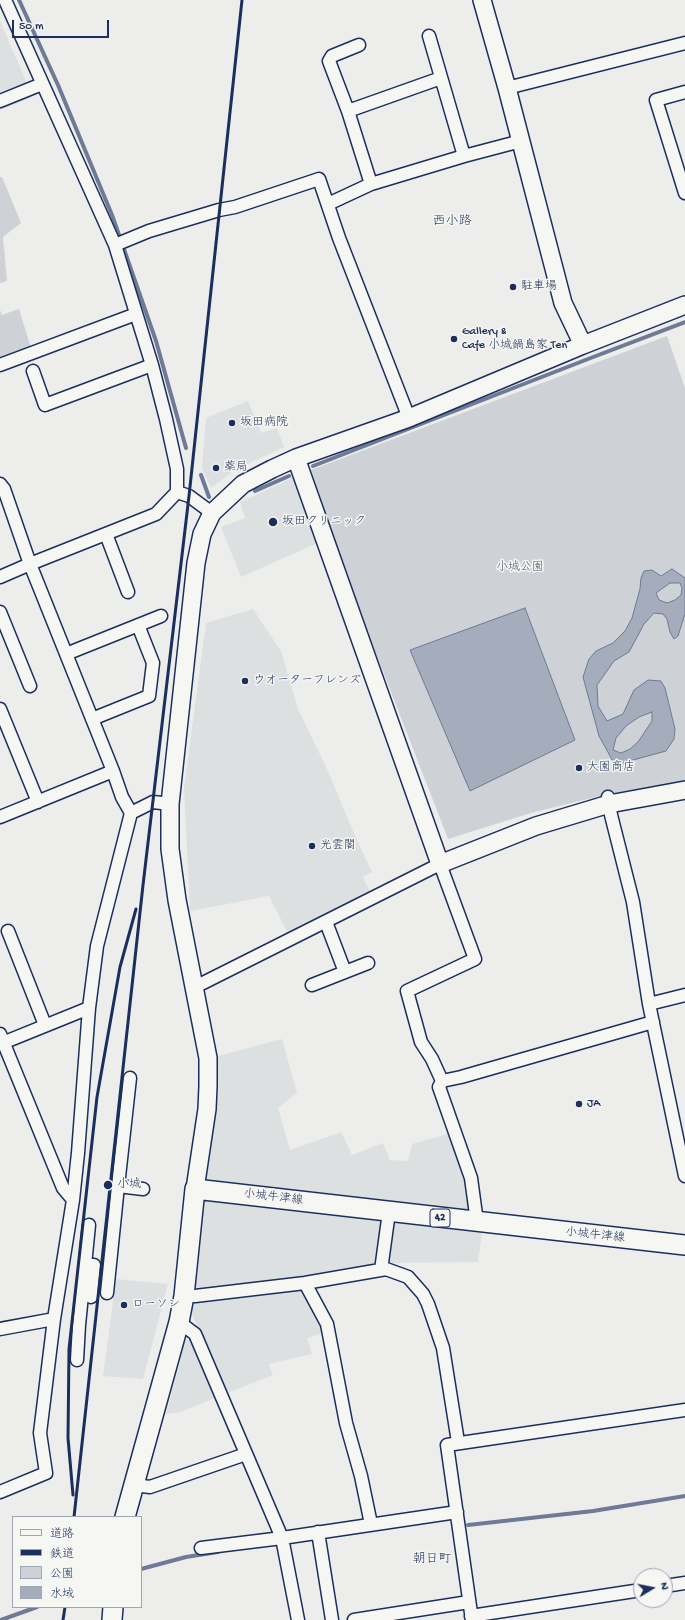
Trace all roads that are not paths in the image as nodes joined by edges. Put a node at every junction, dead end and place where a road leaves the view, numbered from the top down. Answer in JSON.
{"nodes":[{"id":1,"x":5,"y":0,"type":"edge"},
{"id":2,"x":482,"y":0,"type":"edge"},
{"id":3,"x":429,"y":36,"type":"dead end"},
{"id":4,"x":685,"y":43,"type":"edge"},
{"id":5,"x":359,"y":45,"type":"dead end"},
{"id":6,"x":440,"y":78,"type":"junction"},
{"id":7,"x":42,"y":84,"type":"junction"},
{"id":8,"x":507,"y":88,"type":"junction"},
{"id":9,"x":685,"y":92,"type":"edge"},
{"id":10,"x":0,"y":101,"type":"edge"},
{"id":11,"x":348,"y":111,"type":"junction"},
{"id":12,"x":521,"y":141,"type":"junction"},
{"id":13,"x":464,"y":156,"type":"junction"},
{"id":14,"x":683,"y":179,"type":"edge"},
{"id":15,"x":371,"y":184,"type":"junction"},
{"id":16,"x":685,"y":193,"type":"edge"},
{"id":17,"x":328,"y":204,"type":"junction"},
{"id":18,"x":115,"y":245,"type":"junction"},
{"id":19,"x":685,"y":305,"type":"edge"},
{"id":20,"x":136,"y":314,"type":"junction"},
{"id":21,"x":583,"y":345,"type":"junction"},
{"id":22,"x":0,"y":365,"type":"edge"},
{"id":23,"x":152,"y":365,"type":"junction"},
{"id":24,"x":33,"y":371,"type":"dead end"},
{"id":25,"x":409,"y":418,"type":"junction"},
{"id":26,"x":296,"y":458,"type":"junction"},
{"id":27,"x":0,"y":484,"type":"edge"},
{"id":28,"x":178,"y":492,"type":"junction"},
{"id":29,"x":212,"y":513,"type":"junction"},
{"id":30,"x":106,"y":534,"type":"junction"},
{"id":31,"x":30,"y":564,"type":"junction"},
{"id":32,"x":0,"y":577,"type":"edge"},
{"id":33,"x":128,"y":592,"type":"dead end"},
{"id":34,"x":0,"y":612,"type":"edge"},
{"id":35,"x":161,"y":616,"type":"dead end"},
{"id":36,"x":138,"y":625,"type":"junction"},
{"id":37,"x":66,"y":654,"type":"junction"},
{"id":38,"x":30,"y":686,"type":"dead end"},
{"id":39,"x":0,"y":709,"type":"edge"},
{"id":40,"x":92,"y":719,"type":"junction"},
{"id":41,"x":113,"y":771,"type":"junction"},
{"id":42,"x":685,"y":790,"type":"edge"},
{"id":43,"x":609,"y":800,"type":"junction"},
{"id":44,"x":38,"y":802,"type":"junction"},
{"id":45,"x":170,"y":804,"type":"junction"},
{"id":46,"x":131,"y":813,"type":"junction"},
{"id":47,"x":0,"y":817,"type":"edge"},
{"id":48,"x":440,"y":864,"type":"junction"},
{"id":49,"x":326,"y":922,"type":"junction"},
{"id":50,"x":8,"y":931,"type":"dead end"},
{"id":51,"x":368,"y":963,"type":"dead end"},
{"id":52,"x":345,"y":972,"type":"junction"},
{"id":53,"x":312,"y":985,"type":"dead end"},
{"id":54,"x":195,"y":987,"type":"junction"},
{"id":55,"x":685,"y":995,"type":"edge"},
{"id":56,"x":650,"y":1004,"type":"junction"},
{"id":57,"x":88,"y":1008,"type":"junction"},
{"id":58,"x":653,"y":1022,"type":"junction"},
{"id":59,"x":45,"y":1025,"type":"junction"},
{"id":60,"x":1,"y":1040,"type":"edge"},
{"id":61,"x":130,"y":1078,"type":"dead end"},
{"id":62,"x":442,"y":1081,"type":"junction"},
{"id":63,"x":684,"y":1159,"type":"edge"},
{"id":64,"x":685,"y":1176,"type":"edge"},
{"id":65,"x":120,"y":1186,"type":"junction"},
{"id":66,"x":143,"y":1189,"type":"dead end"},
{"id":67,"x":195,"y":1189,"type":"junction"},
{"id":68,"x":73,"y":1200,"type":"junction"},
{"id":69,"x":389,"y":1212,"type":"junction"},
{"id":70,"x":477,"y":1222,"type":"junction"},
{"id":71,"x":89,"y":1225,"type":"dead end"},
{"id":72,"x":685,"y":1245,"type":"edge"},
{"id":73,"x":381,"y":1270,"type":"junction"},
{"id":74,"x":305,"y":1283,"type":"junction"},
{"id":75,"x":86,"y":1295,"type":"junction"},
{"id":76,"x":184,"y":1296,"type":"junction"},
{"id":77,"x":54,"y":1319,"type":"junction"},
{"id":78,"x":179,"y":1322,"type":"junction"},
{"id":79,"x":0,"y":1329,"type":"edge"},
{"id":80,"x":77,"y":1360,"type":"dead end"},
{"id":81,"x":685,"y":1410,"type":"edge"},
{"id":82,"x":458,"y":1442,"type":"junction"},
{"id":83,"x":246,"y":1454,"type":"junction"},
{"id":84,"x":134,"y":1485,"type":"junction"},
{"id":85,"x":0,"y":1492,"type":"edge"},
{"id":86,"x":457,"y":1512,"type":"junction"},
{"id":87,"x":125,"y":1516,"type":"edge"},
{"id":88,"x":371,"y":1524,"type":"junction"},
{"id":89,"x":318,"y":1532,"type":"junction"},
{"id":90,"x":283,"y":1541,"type":"junction"},
{"id":91,"x":201,"y":1548,"type":"dead end"},
{"id":92,"x":685,"y":1583,"type":"edge"},
{"id":93,"x":673,"y":1585,"type":"edge"},
{"id":94,"x":633,"y":1591,"type":"edge"},
{"id":95,"x":469,"y":1602,"type":"junction"},
{"id":96,"x":113,"y":1608,"type":"edge"},
{"id":97,"x":471,"y":1618,"type":"edge"},
{"id":98,"x":112,"y":1620,"type":"edge"},
{"id":99,"x":298,"y":1620,"type":"edge"},
{"id":100,"x":332,"y":1620,"type":"edge"},
{"id":101,"x":354,"y":1620,"type":"edge"}],
"edges":[{"from":1,"to":7,"type":"street"},
{"from":2,"to":8,"type":"street"},
{"from":3,"to":6,"type":"street"},
{"from":4,"to":8,"type":"street"},
{"from":5,"to":11,"type":"street"},
{"from":6,"to":11,"type":"street"},
{"from":6,"to":13,"type":"street"},
{"from":7,"to":10,"type":"street"},
{"from":7,"to":18,"type":"street"},
{"from":8,"to":12,"type":"street"},
{"from":9,"to":14,"type":"street"},
{"from":11,"to":15,"type":"street"},
{"from":12,"to":13,"type":"street"},
{"from":12,"to":21,"type":"street"},
{"from":13,"to":15,"type":"street"},
{"from":14,"to":16,"type":"street"},
{"from":15,"to":17,"type":"street"},
{"from":17,"to":18,"type":"street"},
{"from":17,"to":25,"type":"street"},
{"from":18,"to":20,"type":"street"},
{"from":19,"to":21,"type":"street"},
{"from":20,"to":22,"type":"street"},
{"from":20,"to":23,"type":"street"},
{"from":21,"to":25,"type":"street"},
{"from":23,"to":24,"type":"street"},
{"from":23,"to":28,"type":"street"},
{"from":25,"to":26,"type":"street"},
{"from":26,"to":29,"type":"street"},
{"from":26,"to":48,"type":"street"},
{"from":27,"to":31,"type":"street"},
{"from":28,"to":29,"type":"street"},
{"from":28,"to":30,"type":"street"},
{"from":29,"to":45,"type":"street"},
{"from":30,"to":31,"type":"street"},
{"from":30,"to":33,"type":"street"},
{"from":31,"to":32,"type":"street"},
{"from":31,"to":37,"type":"street"},
{"from":34,"to":38,"type":"street"},
{"from":35,"to":36,"type":"street"},
{"from":36,"to":37,"type":"street"},
{"from":36,"to":40,"type":"street"},
{"from":37,"to":40,"type":"street"},
{"from":39,"to":44,"type":"street"},
{"from":40,"to":41,"type":"street"},
{"from":41,"to":44,"type":"street"},
{"from":41,"to":46,"type":"street"},
{"from":42,"to":43,"type":"street"},
{"from":43,"to":48,"type":"street"},
{"from":43,"to":56,"type":"street"},
{"from":44,"to":47,"type":"street"},
{"from":45,"to":46,"type":"street"},
{"from":45,"to":54,"type":"street"},
{"from":46,"to":57,"type":"street"},
{"from":48,"to":49,"type":"street"},
{"from":48,"to":62,"type":"street"},
{"from":49,"to":52,"type":"street"},
{"from":49,"to":54,"type":"street"},
{"from":50,"to":59,"type":"street"},
{"from":51,"to":52,"type":"street"},
{"from":52,"to":53,"type":"street"},
{"from":54,"to":67,"type":"street"},
{"from":55,"to":56,"type":"street"},
{"from":56,"to":58,"type":"street"},
{"from":57,"to":59,"type":"street"},
{"from":57,"to":68,"type":"street"},
{"from":58,"to":62,"type":"street"},
{"from":58,"to":63,"type":"street"},
{"from":59,"to":60,"type":"street"},
{"from":60,"to":68,"type":"street"},
{"from":61,"to":65,"type":"street"},
{"from":62,"to":70,"type":"street"},
{"from":63,"to":64,"type":"street"},
{"from":65,"to":66,"type":"street"},
{"from":65,"to":75,"type":"street"},
{"from":67,"to":69,"type":"main road","name":"小城牛津線","number":"42"},
{"from":67,"to":76,"type":"main road"},
{"from":68,"to":77,"type":"street"},
{"from":69,"to":70,"type":"main road","name":"小城牛津線","number":"42"},
{"from":69,"to":73,"type":"street"},
{"from":70,"to":72,"type":"main road","name":"小城牛津線","number":"42"},
{"from":71,"to":75,"type":"street"},
{"from":73,"to":74,"type":"street"},
{"from":73,"to":82,"type":"street"},
{"from":74,"to":76,"type":"street"},
{"from":74,"to":88,"type":"street"},
{"from":75,"to":80,"type":"street"},
{"from":76,"to":78,"type":"main road"},
{"from":77,"to":79,"type":"street"},
{"from":77,"to":85,"type":"street"},
{"from":78,"to":83,"type":"street"},
{"from":78,"to":84,"type":"main road"},
{"from":81,"to":82,"type":"street"},
{"from":82,"to":86,"type":"street"},
{"from":83,"to":84,"type":"street"},
{"from":83,"to":90,"type":"street"},
{"from":84,"to":87,"type":"main road"},
{"from":86,"to":88,"type":"street"},
{"from":86,"to":95,"type":"street"},
{"from":88,"to":89,"type":"street"},
{"from":89,"to":90,"type":"street"},
{"from":89,"to":100,"type":"street"},
{"from":90,"to":91,"type":"street"},
{"from":90,"to":99,"type":"street"},
{"from":92,"to":93,"type":"street"},
{"from":94,"to":97,"type":"street"},
{"from":95,"to":97,"type":"street"},
{"from":95,"to":101,"type":"street"},
{"from":96,"to":98,"type":"main road"}]}
